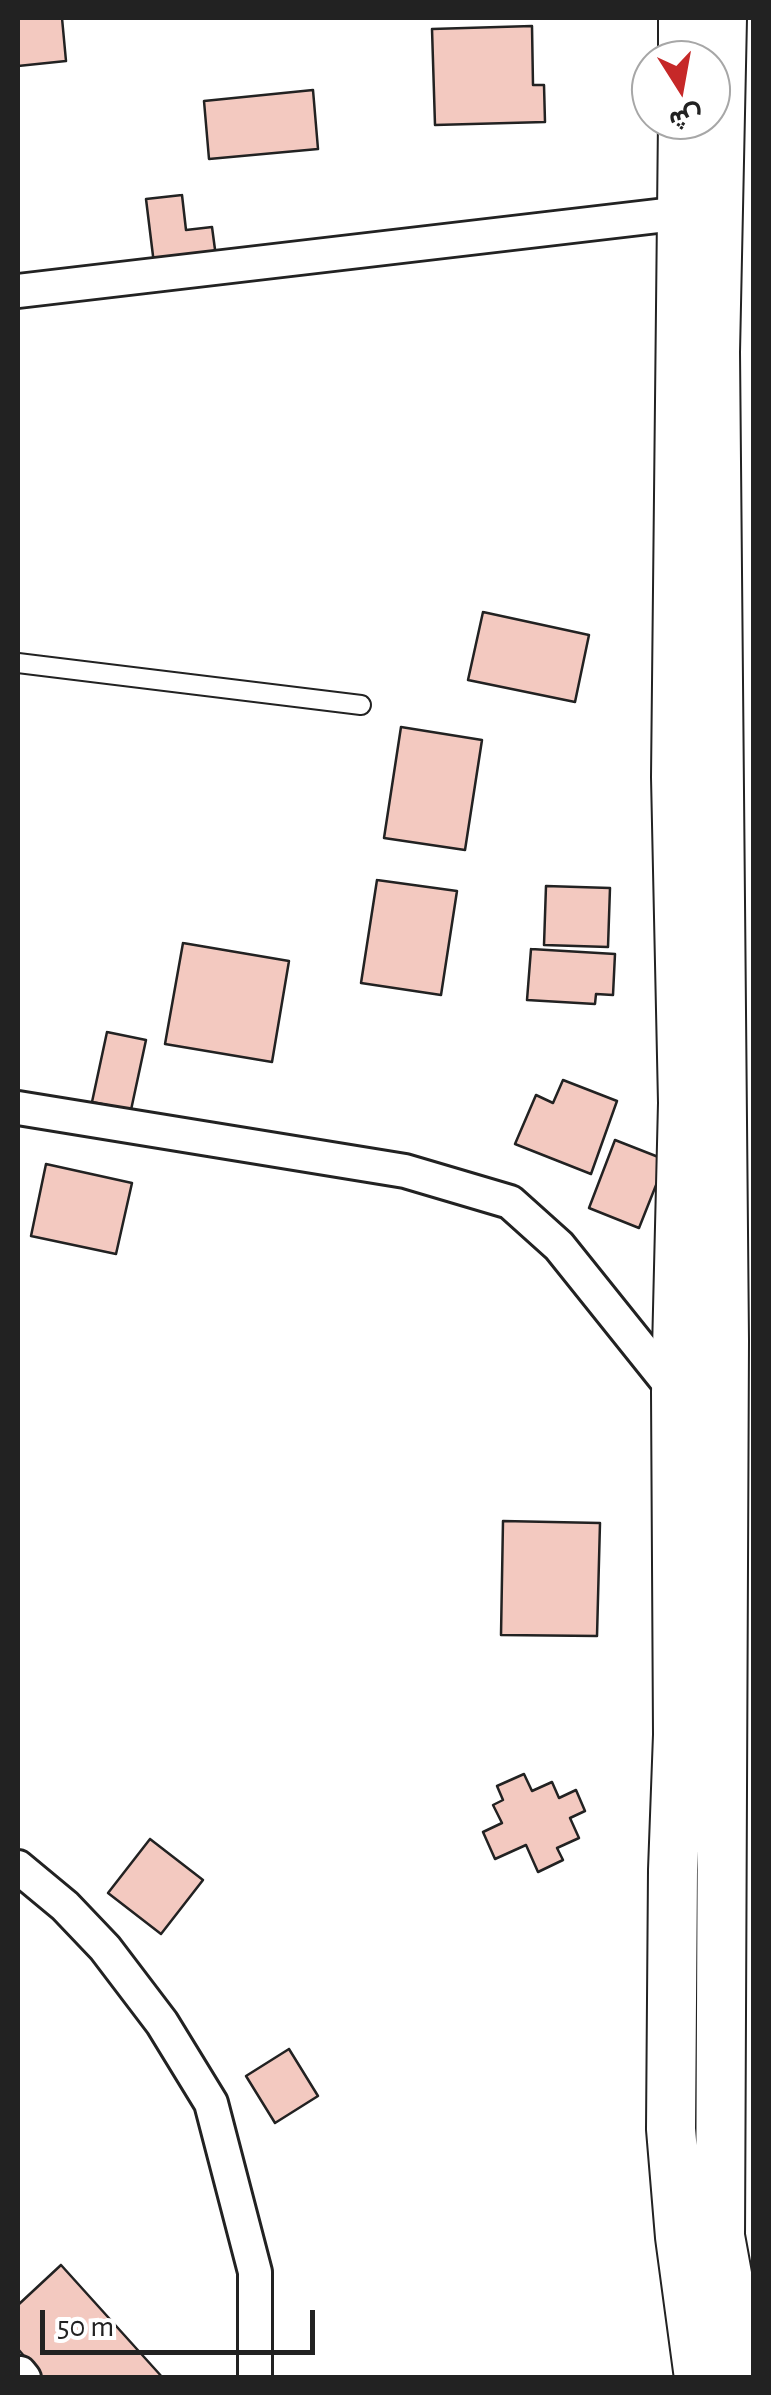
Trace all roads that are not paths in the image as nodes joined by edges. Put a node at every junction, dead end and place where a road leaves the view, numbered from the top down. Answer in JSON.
{"nodes":[{"id":1,"x":722,"y":18,"type":"edge"},
{"id":2,"x":683,"y":140,"type":"edge"},
{"id":3,"x":682,"y":213,"type":"junction"},
{"id":4,"x":18,"y":292,"type":"edge"},
{"id":5,"x":18,"y":663,"type":"edge"},
{"id":6,"x":362,"y":705,"type":"dead end"},
{"id":7,"x":18,"y":1108,"type":"edge"},
{"id":8,"x":676,"y":1392,"type":"junction"},
{"id":9,"x":738,"y":1475,"type":"edge"},
{"id":10,"x":18,"y":1868,"type":"edge"},
{"id":11,"x":255,"y":2378,"type":"edge"},
{"id":12,"x":700,"y":2378,"type":"edge"},
{"id":13,"x":746,"y":2378,"type":"edge"}],
"edges":[{"from":1,"to":9,"type":"main road"},
{"from":2,"to":3,"type":"main road"},
{"from":3,"to":4,"type":"street"},
{"from":3,"to":8,"type":"main road"},
{"from":5,"to":6,"type":"lane"},
{"from":7,"to":8,"type":"street"},
{"from":8,"to":12,"type":"main road"},
{"from":9,"to":13,"type":"main road"},
{"from":10,"to":11,"type":"street"}]}
